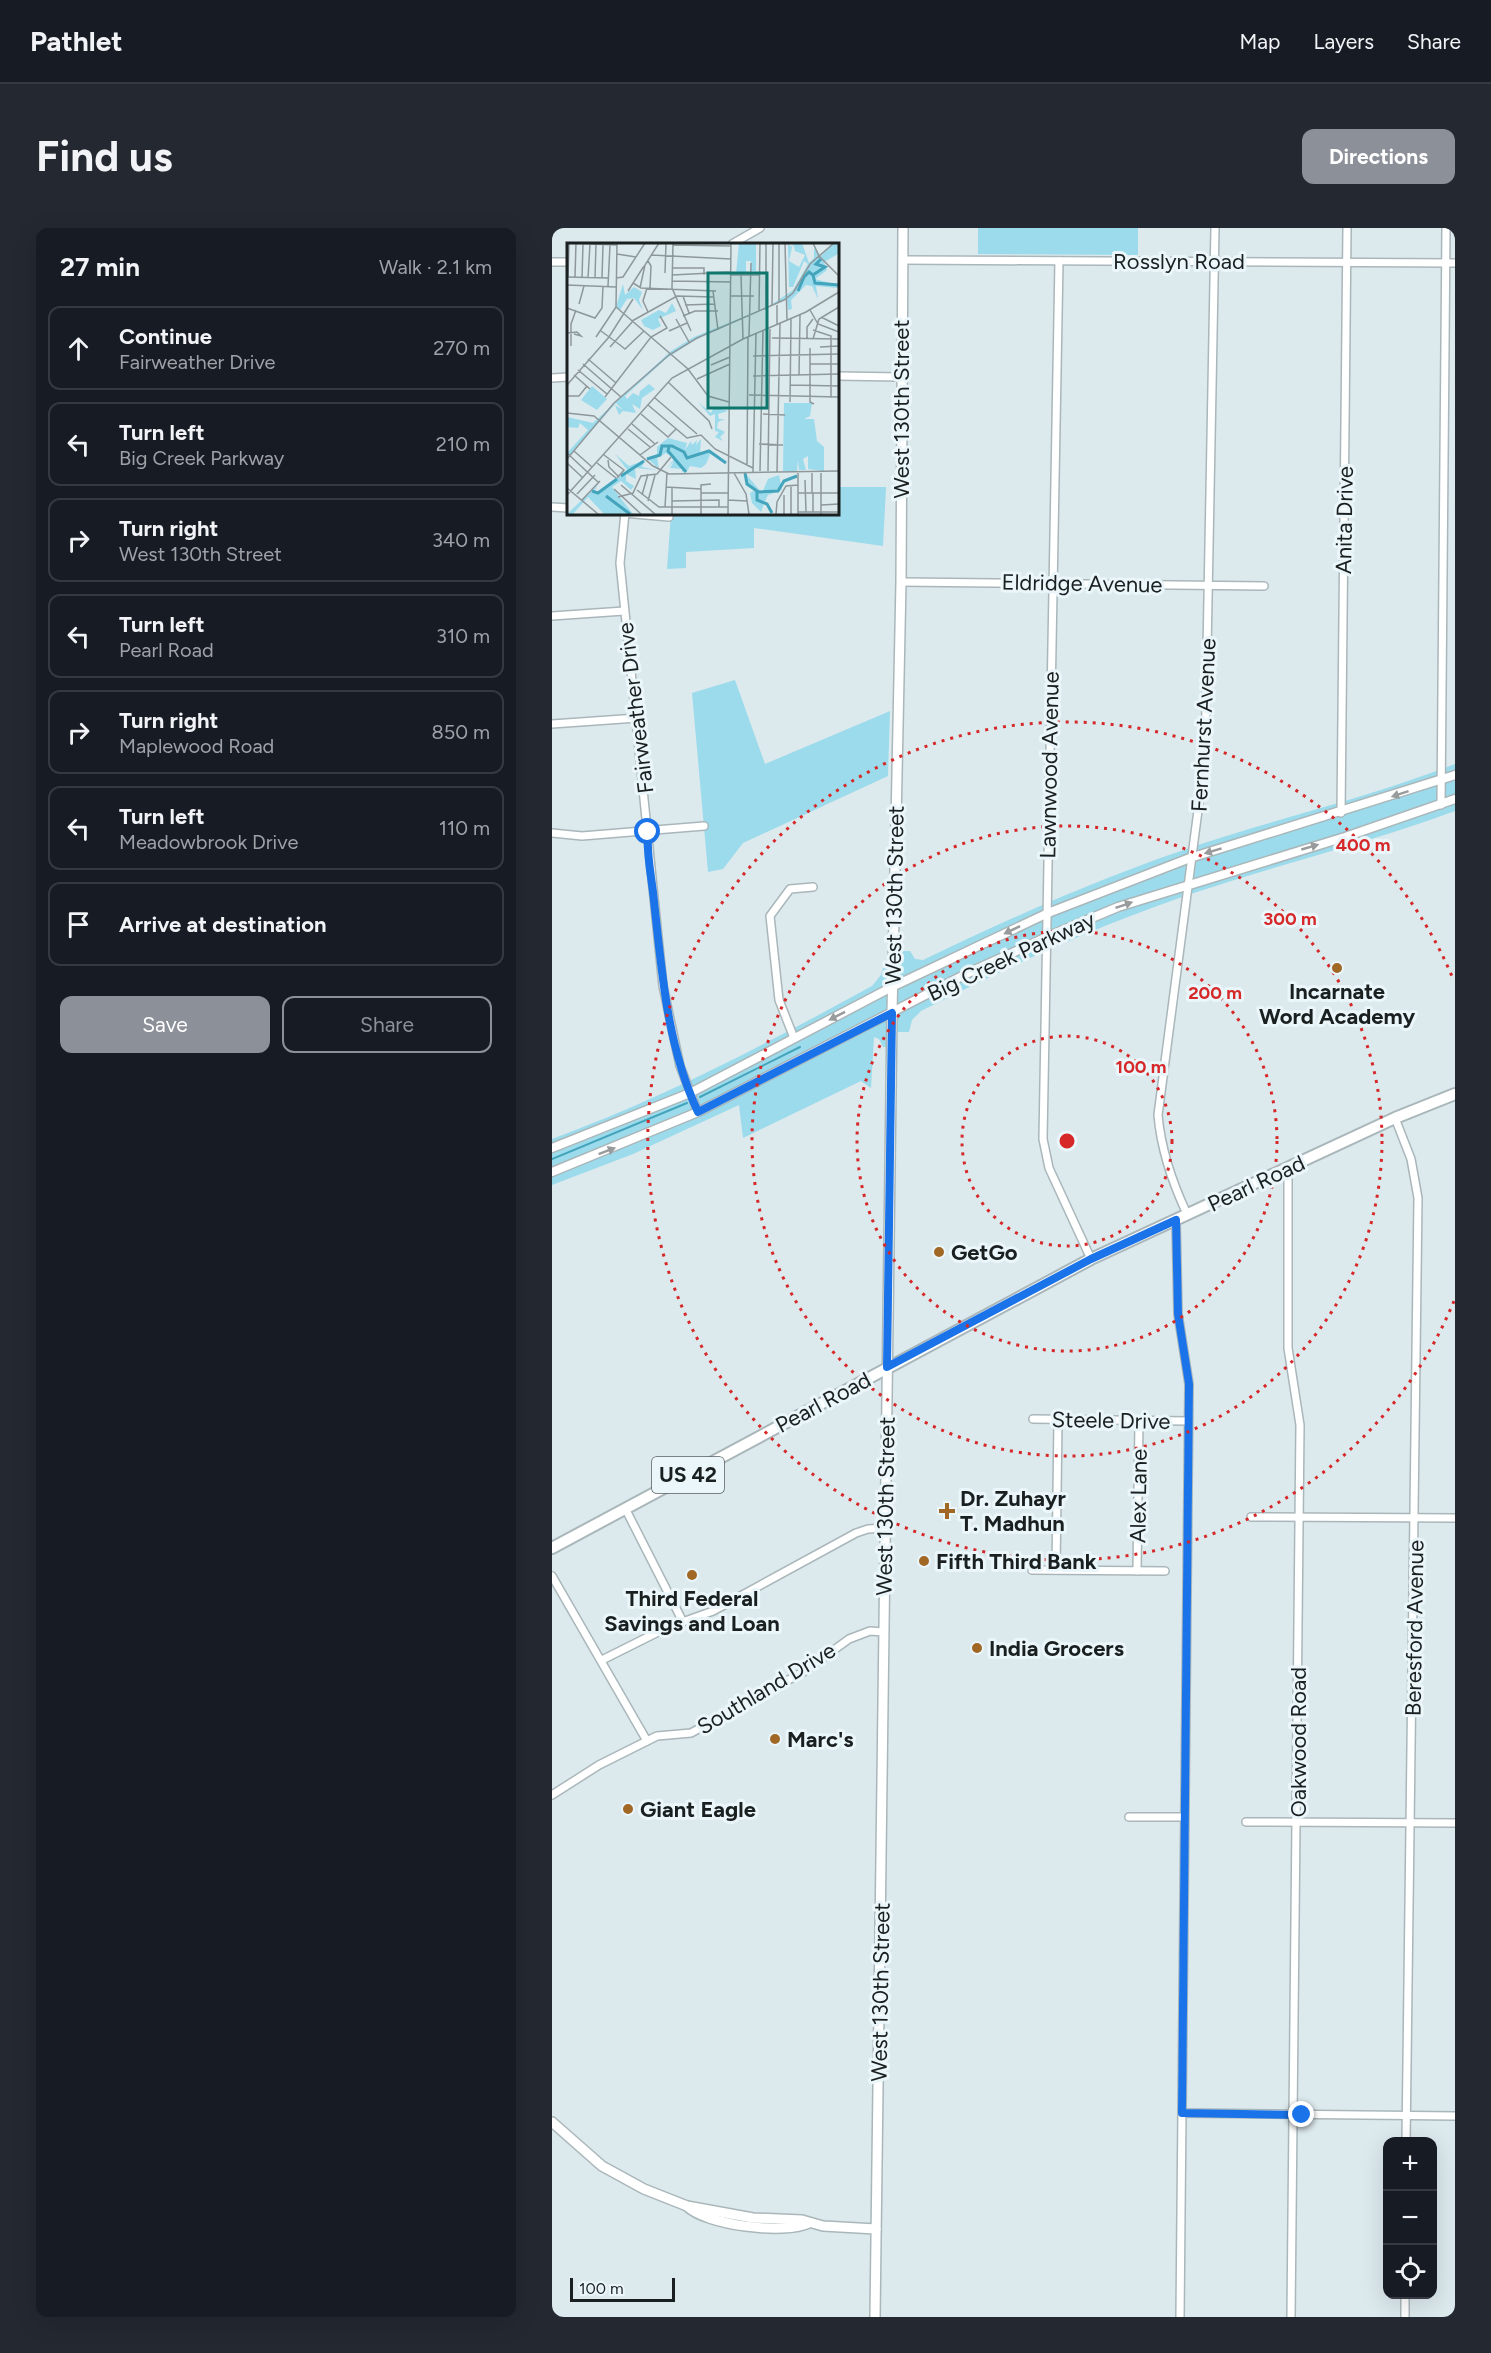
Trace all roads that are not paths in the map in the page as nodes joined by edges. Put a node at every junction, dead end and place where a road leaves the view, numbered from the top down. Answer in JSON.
{"nodes":[{"id":1,"x":760,"y":228,"type":"edge"},
{"id":2,"x":903,"y":228,"type":"edge"},
{"id":3,"x":1215,"y":228,"type":"edge"},
{"id":4,"x":1347,"y":228,"type":"edge"},
{"id":5,"x":1446,"y":228,"type":"edge"},
{"id":6,"x":734,"y":243,"type":"edge"},
{"id":7,"x":903,"y":260,"type":"junction"},
{"id":8,"x":1059,"y":261,"type":"junction"},
{"id":9,"x":1214,"y":261,"type":"junction"},
{"id":10,"x":1346,"y":263,"type":"junction"},
{"id":11,"x":1446,"y":263,"type":"junction"},
{"id":12,"x":1455,"y":263,"type":"edge"},
{"id":13,"x":838,"y":376,"type":"edge"},
{"id":14,"x":567,"y":377,"type":"edge"},
{"id":15,"x":900,"y":377,"type":"junction"},
{"id":16,"x":552,"y":378,"type":"edge"},
{"id":17,"x":552,"y":507,"type":"edge"},
{"id":18,"x":567,"y":508,"type":"edge"},
{"id":19,"x":624,"y":514,"type":"edge"},
{"id":20,"x":635,"y":514,"type":"edge"},
{"id":21,"x":669,"y":517,"type":"dead end"},
{"id":22,"x":901,"y":582,"type":"junction"},
{"id":23,"x":1052,"y":582,"type":"junction"},
{"id":24,"x":1209,"y":584,"type":"junction"},
{"id":25,"x":1263,"y":586,"type":"dead end"},
{"id":26,"x":624,"y":611,"type":"junction"},
{"id":27,"x":552,"y":615,"type":"edge"},
{"id":28,"x":637,"y":718,"type":"junction"},
{"id":29,"x":552,"y":724,"type":"edge"},
{"id":30,"x":1455,"y":776,"type":"edge"},
{"id":31,"x":1440,"y":781,"type":"junction"},
{"id":32,"x":1455,"y":799,"type":"edge"},
{"id":33,"x":1442,"y":805,"type":"junction"},
{"id":34,"x":1341,"y":813,"type":"junction"},
{"id":35,"x":704,"y":826,"type":"dead end"},
{"id":36,"x":648,"y":832,"type":"junction"},
{"id":37,"x":552,"y":833,"type":"edge"},
{"id":38,"x":1190,"y":858,"type":"junction"},
{"id":39,"x":1188,"y":885,"type":"junction"},
{"id":40,"x":813,"y":887,"type":"dead end"},
{"id":41,"x":1048,"y":913,"type":"junction"},
{"id":42,"x":1047,"y":936,"type":"junction"},
{"id":43,"x":892,"y":987,"type":"junction"},
{"id":44,"x":892,"y":1013,"type":"junction"},
{"id":45,"x":794,"y":1038,"type":"junction"},
{"id":46,"x":690,"y":1093,"type":"junction"},
{"id":47,"x":1455,"y":1094,"type":"edge"},
{"id":48,"x":698,"y":1112,"type":"junction"},
{"id":49,"x":1395,"y":1118,"type":"junction"},
{"id":50,"x":552,"y":1148,"type":"edge"},
{"id":51,"x":1288,"y":1168,"type":"junction"},
{"id":52,"x":552,"y":1172,"type":"edge"},
{"id":53,"x":1187,"y":1214,"type":"junction"},
{"id":54,"x":1176,"y":1220,"type":"junction"},
{"id":55,"x":1091,"y":1259,"type":"junction"},
{"id":56,"x":887,"y":1367,"type":"junction"},
{"id":57,"x":1033,"y":1419,"type":"dead end"},
{"id":58,"x":1058,"y":1420,"type":"junction"},
{"id":59,"x":1139,"y":1420,"type":"junction"},
{"id":60,"x":1188,"y":1421,"type":"junction"},
{"id":61,"x":625,"y":1508,"type":"junction"},
{"id":62,"x":1251,"y":1517,"type":"dead end"},
{"id":63,"x":1300,"y":1517,"type":"junction"},
{"id":64,"x":1416,"y":1517,"type":"junction"},
{"id":65,"x":1455,"y":1518,"type":"edge"},
{"id":66,"x":885,"y":1528,"type":"junction"},
{"id":67,"x":552,"y":1548,"type":"edge"},
{"id":68,"x":1032,"y":1570,"type":"dead end"},
{"id":69,"x":1056,"y":1570,"type":"junction"},
{"id":70,"x":1137,"y":1571,"type":"junction"},
{"id":71,"x":1165,"y":1571,"type":"dead end"},
{"id":72,"x":552,"y":1576,"type":"edge"},
{"id":73,"x":683,"y":1622,"type":"junction"},
{"id":74,"x":884,"y":1632,"type":"junction"},
{"id":75,"x":602,"y":1660,"type":"junction"},
{"id":76,"x":647,"y":1741,"type":"junction"},
{"id":77,"x":552,"y":1794,"type":"edge"},
{"id":78,"x":1129,"y":1817,"type":"dead end"},
{"id":79,"x":1184,"y":1817,"type":"junction"},
{"id":80,"x":1246,"y":1822,"type":"dead end"},
{"id":81,"x":1298,"y":1822,"type":"junction"},
{"id":82,"x":1411,"y":1822,"type":"junction"},
{"id":83,"x":1455,"y":1823,"type":"edge"},
{"id":84,"x":1182,"y":2113,"type":"junction"},
{"id":85,"x":1293,"y":2115,"type":"junction"},
{"id":86,"x":1406,"y":2115,"type":"junction"},
{"id":87,"x":1455,"y":2116,"type":"edge"},
{"id":88,"x":552,"y":2122,"type":"edge"},
{"id":89,"x":1406,"y":2137,"type":"edge"},
{"id":90,"x":876,"y":2229,"type":"junction"},
{"id":91,"x":1405,"y":2299,"type":"edge"},
{"id":92,"x":875,"y":2317,"type":"edge"},
{"id":93,"x":1180,"y":2317,"type":"edge"},
{"id":94,"x":1291,"y":2317,"type":"edge"},
{"id":95,"x":1405,"y":2317,"type":"edge"}],
"edges":[{"from":1,"to":6,"type":"street"},
{"from":2,"to":7,"type":"main road","name":"West 130th Street"},
{"from":3,"to":9,"type":"street","name":"Fernhurst Avenue"},
{"from":4,"to":10,"type":"street","name":"Anita Drive"},
{"from":5,"to":11,"type":"street"},
{"from":7,"to":8,"type":"street","name":"Rosslyn Road"},
{"from":7,"to":15,"type":"main road","name":"West 130th Street"},
{"from":8,"to":9,"type":"street","name":"Rosslyn Road"},
{"from":8,"to":23,"type":"street","name":"Lawnwood Avenue"},
{"from":9,"to":10,"type":"street","name":"Rosslyn Road"},
{"from":9,"to":24,"type":"street","name":"Fernhurst Avenue"},
{"from":10,"to":11,"type":"street","name":"Rosslyn Road"},
{"from":10,"to":34,"type":"street","name":"Anita Drive"},
{"from":11,"to":12,"type":"street","name":"Rosslyn Road"},
{"from":11,"to":31,"type":"street"},
{"from":13,"to":15,"type":"street"},
{"from":14,"to":16,"type":"street"},
{"from":15,"to":22,"type":"main road","name":"West 130th Street"},
{"from":17,"to":18,"type":"street"},
{"from":19,"to":26,"type":"street","name":"Fairweather Drive"},
{"from":20,"to":21,"type":"street"},
{"from":22,"to":23,"type":"street","name":"Eldridge Avenue"},
{"from":22,"to":43,"type":"main road","name":"West 130th Street"},
{"from":23,"to":24,"type":"street","name":"Eldridge Avenue"},
{"from":23,"to":41,"type":"street","name":"Lawnwood Avenue"},
{"from":24,"to":25,"type":"street","name":"Eldridge Avenue"},
{"from":24,"to":38,"type":"street","name":"Fernhurst Avenue"},
{"from":26,"to":27,"type":"street"},
{"from":26,"to":28,"type":"street","name":"Fairweather Drive"},
{"from":28,"to":29,"type":"street"},
{"from":28,"to":36,"type":"street","name":"Fairweather Drive"},
{"from":30,"to":31,"type":"street","name":"Big Creek Parkway"},
{"from":31,"to":33,"type":"street"},
{"from":31,"to":34,"type":"street","name":"Big Creek Parkway","one_way":true},
{"from":32,"to":33,"type":"street","name":"Big Creek Parkway"},
{"from":39,"to":33,"type":"street","name":"Big Creek Parkway","one_way":true},
{"from":34,"to":38,"type":"street","name":"Big Creek Parkway","one_way":true},
{"from":35,"to":36,"type":"street"},
{"from":36,"to":37,"type":"street"},
{"from":36,"to":46,"type":"street","name":"Fairweather Drive"},
{"from":38,"to":39,"type":"street","name":"Fernhurst Avenue"},
{"from":38,"to":41,"type":"street","name":"Big Creek Parkway"},
{"from":42,"to":39,"type":"street","name":"Big Creek Parkway","one_way":true},
{"from":39,"to":53,"type":"street","name":"Fernhurst Avenue"},
{"from":40,"to":45,"type":"street"},
{"from":41,"to":42,"type":"street","name":"Lawnwood Avenue"},
{"from":41,"to":43,"type":"street","name":"Big Creek Parkway","one_way":true},
{"from":42,"to":44,"type":"street","name":"Big Creek Parkway"},
{"from":42,"to":55,"type":"street","name":"Lawnwood Avenue"},
{"from":43,"to":44,"type":"main road","name":"West 130th Street"},
{"from":43,"to":45,"type":"street","name":"Big Creek Parkway","one_way":true},
{"from":44,"to":48,"type":"street","name":"Big Creek Parkway"},
{"from":44,"to":56,"type":"main road","name":"West 130th Street"},
{"from":45,"to":46,"type":"street","name":"Big Creek Parkway"},
{"from":46,"to":48,"type":"street","name":"Fairweather Drive"},
{"from":46,"to":50,"type":"street","name":"Big Creek Parkway"},
{"from":47,"to":49,"type":"main road","name":"Pearl Road","number":"US 42"},
{"from":52,"to":48,"type":"street","name":"Big Creek Parkway","one_way":true},
{"from":49,"to":51,"type":"main road","name":"Pearl Road","number":"US 42"},
{"from":49,"to":64,"type":"street","name":"Beresford Avenue"},
{"from":51,"to":53,"type":"main road","name":"Pearl Road","number":"US 42"},
{"from":51,"to":63,"type":"street","name":"Oakwood Road"},
{"from":53,"to":54,"type":"main road","name":"Pearl Road","number":"US 42"},
{"from":54,"to":55,"type":"main road","name":"Pearl Road","number":"US 42"},
{"from":54,"to":60,"type":"street"},
{"from":55,"to":56,"type":"main road","name":"Pearl Road","number":"US 42"},
{"from":56,"to":61,"type":"main road","name":"Pearl Road","number":"US 42"},
{"from":56,"to":66,"type":"main road","name":"West 130th Street"},
{"from":57,"to":58,"type":"street","name":"Steele Drive"},
{"from":58,"to":59,"type":"street","name":"Steele Drive"},
{"from":58,"to":69,"type":"street"},
{"from":59,"to":60,"type":"street","name":"Steele Drive"},
{"from":59,"to":70,"type":"street","name":"Alex Lane"},
{"from":60,"to":79,"type":"street"},
{"from":61,"to":67,"type":"main road","name":"Pearl Road","number":"US 42"},
{"from":61,"to":73,"type":"street"},
{"from":62,"to":63,"type":"street"},
{"from":63,"to":64,"type":"street"},
{"from":63,"to":81,"type":"street","name":"Oakwood Road"},
{"from":64,"to":65,"type":"street"},
{"from":64,"to":82,"type":"street","name":"Beresford Avenue"},
{"from":66,"to":73,"type":"street"},
{"from":66,"to":74,"type":"main road","name":"West 130th Street"},
{"from":68,"to":69,"type":"street"},
{"from":69,"to":70,"type":"street"},
{"from":70,"to":71,"type":"street"},
{"from":72,"to":75,"type":"street"},
{"from":73,"to":75,"type":"street"},
{"from":74,"to":76,"type":"street","name":"Southland Drive"},
{"from":74,"to":90,"type":"main road","name":"West 130th Street"},
{"from":75,"to":76,"type":"street"},
{"from":76,"to":77,"type":"street","name":"Southland Drive"},
{"from":78,"to":79,"type":"street"},
{"from":79,"to":84,"type":"street"},
{"from":80,"to":81,"type":"street"},
{"from":81,"to":82,"type":"street"},
{"from":81,"to":85,"type":"street","name":"Oakwood Road"},
{"from":82,"to":83,"type":"street"},
{"from":82,"to":86,"type":"street","name":"Beresford Avenue"},
{"from":84,"to":85,"type":"street"},
{"from":84,"to":93,"type":"street"},
{"from":85,"to":86,"type":"street"},
{"from":85,"to":94,"type":"street","name":"Oakwood Road"},
{"from":86,"to":87,"type":"street"},
{"from":86,"to":89,"type":"street","name":"Beresford Avenue"},
{"from":88,"to":90,"type":"main road"},
{"from":90,"to":92,"type":"main road","name":"West 130th Street"},
{"from":91,"to":95,"type":"street"}]}
